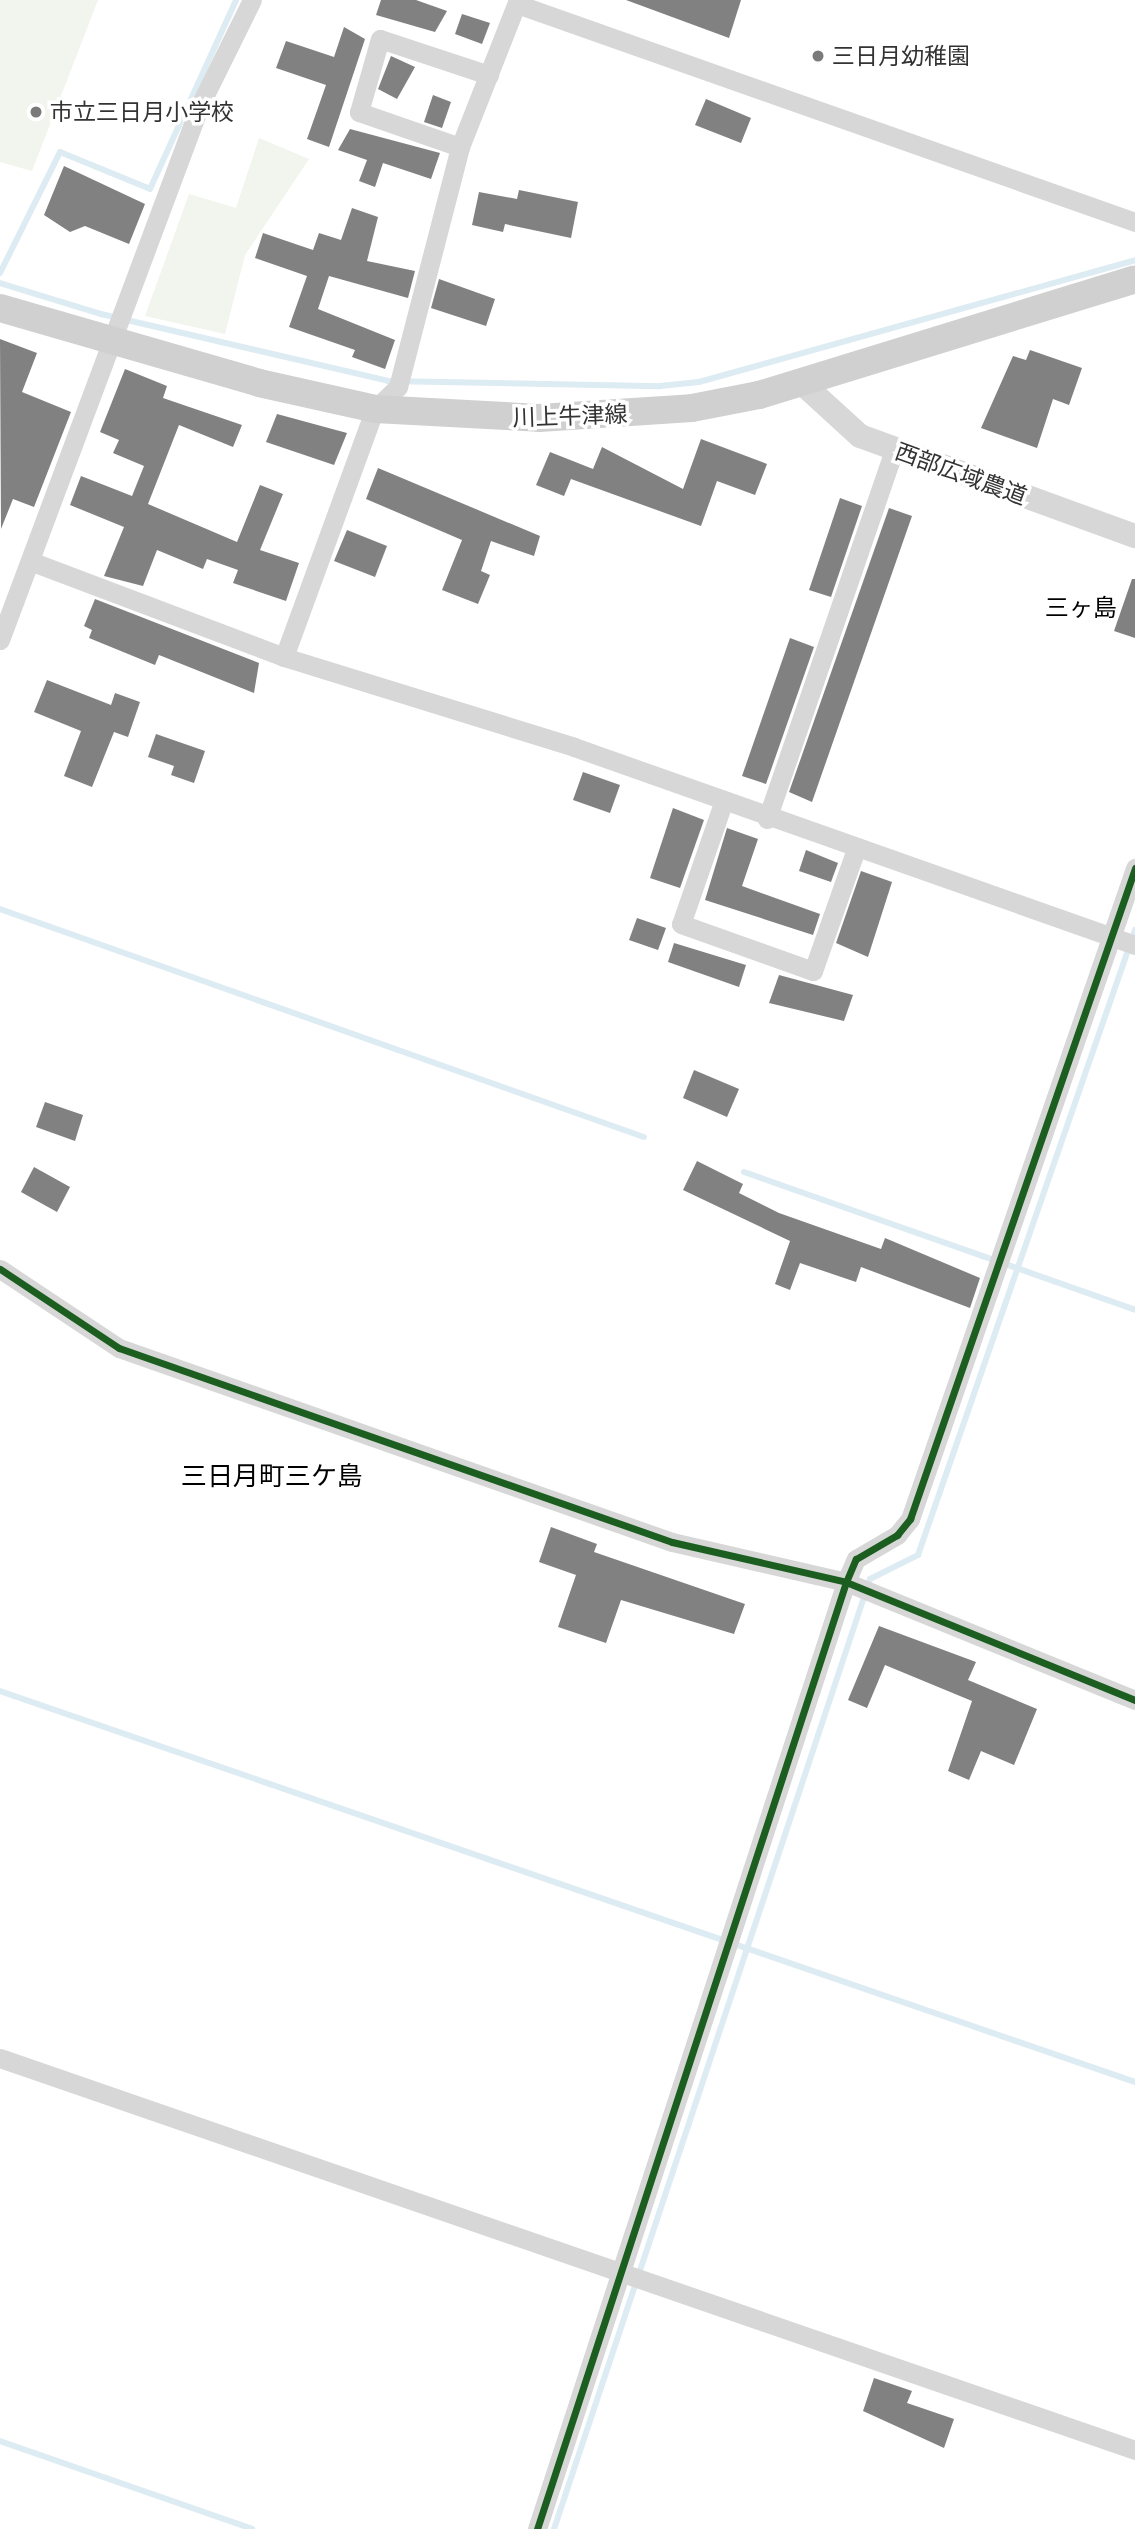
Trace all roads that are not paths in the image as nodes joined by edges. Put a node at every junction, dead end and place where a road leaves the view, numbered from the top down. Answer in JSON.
{"nodes":[{"id":1,"x":252,"y":0,"type":"edge"},
{"id":2,"x":518,"y":2,"type":"edge"},
{"id":3,"x":489,"y":75,"type":"junction"},
{"id":4,"x":460,"y":147,"type":"junction"},
{"id":5,"x":1135,"y":222,"type":"edge"},
{"id":6,"x":1135,"y":279,"type":"edge"},
{"id":7,"x":0,"y":308,"type":"edge"},
{"id":8,"x":121,"y":326,"type":"junction"},
{"id":9,"x":803,"y":384,"type":"junction"},
{"id":10,"x":376,"y":409,"type":"junction"},
{"id":11,"x":894,"y":451,"type":"junction"},
{"id":12,"x":1135,"y":536,"type":"edge"},
{"id":13,"x":30,"y":561,"type":"junction"},
{"id":14,"x":0,"y":640,"type":"edge"},
{"id":15,"x":284,"y":657,"type":"junction"},
{"id":16,"x":723,"y":803,"type":"junction"},
{"id":17,"x":766,"y":819,"type":"junction"},
{"id":18,"x":856,"y":849,"type":"junction"},
{"id":19,"x":1135,"y":868,"type":"edge"},
{"id":20,"x":1111,"y":937,"type":"junction"},
{"id":21,"x":1135,"y":945,"type":"edge"},
{"id":22,"x":0,"y":1269,"type":"edge"},
{"id":23,"x":846,"y":1582,"type":"junction"},
{"id":24,"x":1135,"y":1700,"type":"edge"},
{"id":25,"x":0,"y":2058,"type":"edge"},
{"id":26,"x":624,"y":2272,"type":"junction"},
{"id":27,"x":1135,"y":2450,"type":"edge"},
{"id":28,"x":537,"y":2529,"type":"edge"}],
"edges":[{"from":1,"to":8,"type":"street"},
{"from":2,"to":3,"type":"street"},
{"from":2,"to":5,"type":"street"},
{"from":3,"to":4,"type":"street"},
{"from":3,"to":4,"type":"street"},
{"from":4,"to":10,"type":"street"},
{"from":6,"to":9,"type":"main road","name":"川上牛津線"},
{"from":7,"to":8,"type":"main road","name":"川上牛津線"},
{"from":8,"to":10,"type":"main road","name":"川上牛津線"},
{"from":8,"to":13,"type":"street"},
{"from":9,"to":10,"type":"main road","name":"川上牛津線"},
{"from":9,"to":11,"type":"street","name":"西部広域農道"},
{"from":10,"to":15,"type":"street"},
{"from":11,"to":12,"type":"street","name":"西部広域農道"},
{"from":11,"to":17,"type":"street"},
{"from":13,"to":14,"type":"street"},
{"from":13,"to":15,"type":"street"},
{"from":15,"to":16,"type":"street"},
{"from":16,"to":17,"type":"street"},
{"from":16,"to":18,"type":"street"},
{"from":17,"to":18,"type":"street"},
{"from":18,"to":20,"type":"street"},
{"from":19,"to":20,"type":"street"},
{"from":20,"to":21,"type":"street"},
{"from":20,"to":23,"type":"street"},
{"from":22,"to":23,"type":"street"},
{"from":23,"to":24,"type":"street"},
{"from":23,"to":26,"type":"street"},
{"from":25,"to":26,"type":"street"},
{"from":26,"to":27,"type":"street"},
{"from":26,"to":28,"type":"street"}]}
